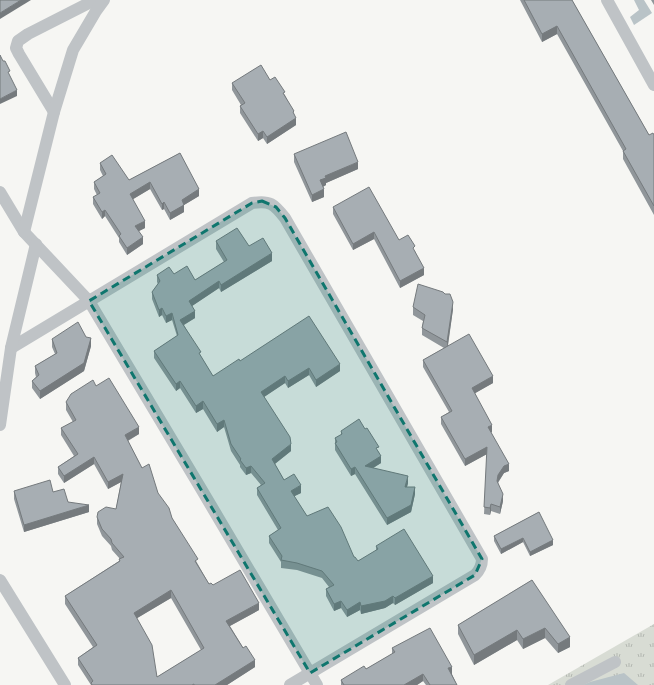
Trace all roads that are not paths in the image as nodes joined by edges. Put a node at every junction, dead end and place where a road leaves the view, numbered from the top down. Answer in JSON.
{"nodes":[{"id":1,"x":95,"y":0,"type":"edge"},
{"id":2,"x":104,"y":0,"type":"edge"},
{"id":3,"x":607,"y":0,"type":"edge"},
{"id":4,"x":654,"y":85,"type":"edge"},
{"id":5,"x":54,"y":112,"type":"junction"},
{"id":6,"x":0,"y":192,"type":"edge"},
{"id":7,"x":24,"y":232,"type":"junction"},
{"id":8,"x":36,"y":244,"type":"junction"},
{"id":9,"x":89,"y":301,"type":"junction"},
{"id":10,"x":11,"y":348,"type":"junction"},
{"id":11,"x":2,"y":386,"type":"edge"},
{"id":12,"x":0,"y":426,"type":"edge"},
{"id":13,"x":0,"y":580,"type":"edge"},
{"id":14,"x":614,"y":662,"type":"dead end"},
{"id":15,"x":310,"y":673,"type":"junction"},
{"id":16,"x":65,"y":685,"type":"edge"},
{"id":17,"x":290,"y":685,"type":"edge"},
{"id":18,"x":317,"y":685,"type":"edge"},
{"id":19,"x":571,"y":685,"type":"edge"}],
"edges":[{"from":1,"to":5,"type":"street"},
{"from":2,"to":5,"type":"street"},
{"from":3,"to":4,"type":"street"},
{"from":5,"to":7,"type":"street"},
{"from":6,"to":7,"type":"street"},
{"from":7,"to":8,"type":"street"},
{"from":8,"to":9,"type":"street"},
{"from":8,"to":10,"type":"street"},
{"from":9,"to":10,"type":"street"},
{"from":9,"to":15,"type":"street"},
{"from":9,"to":15,"type":"street"},
{"from":10,"to":11,"type":"street"},
{"from":11,"to":12,"type":"street"},
{"from":13,"to":16,"type":"street"},
{"from":14,"to":19,"type":"street"},
{"from":15,"to":17,"type":"street"},
{"from":15,"to":18,"type":"street"}]}
